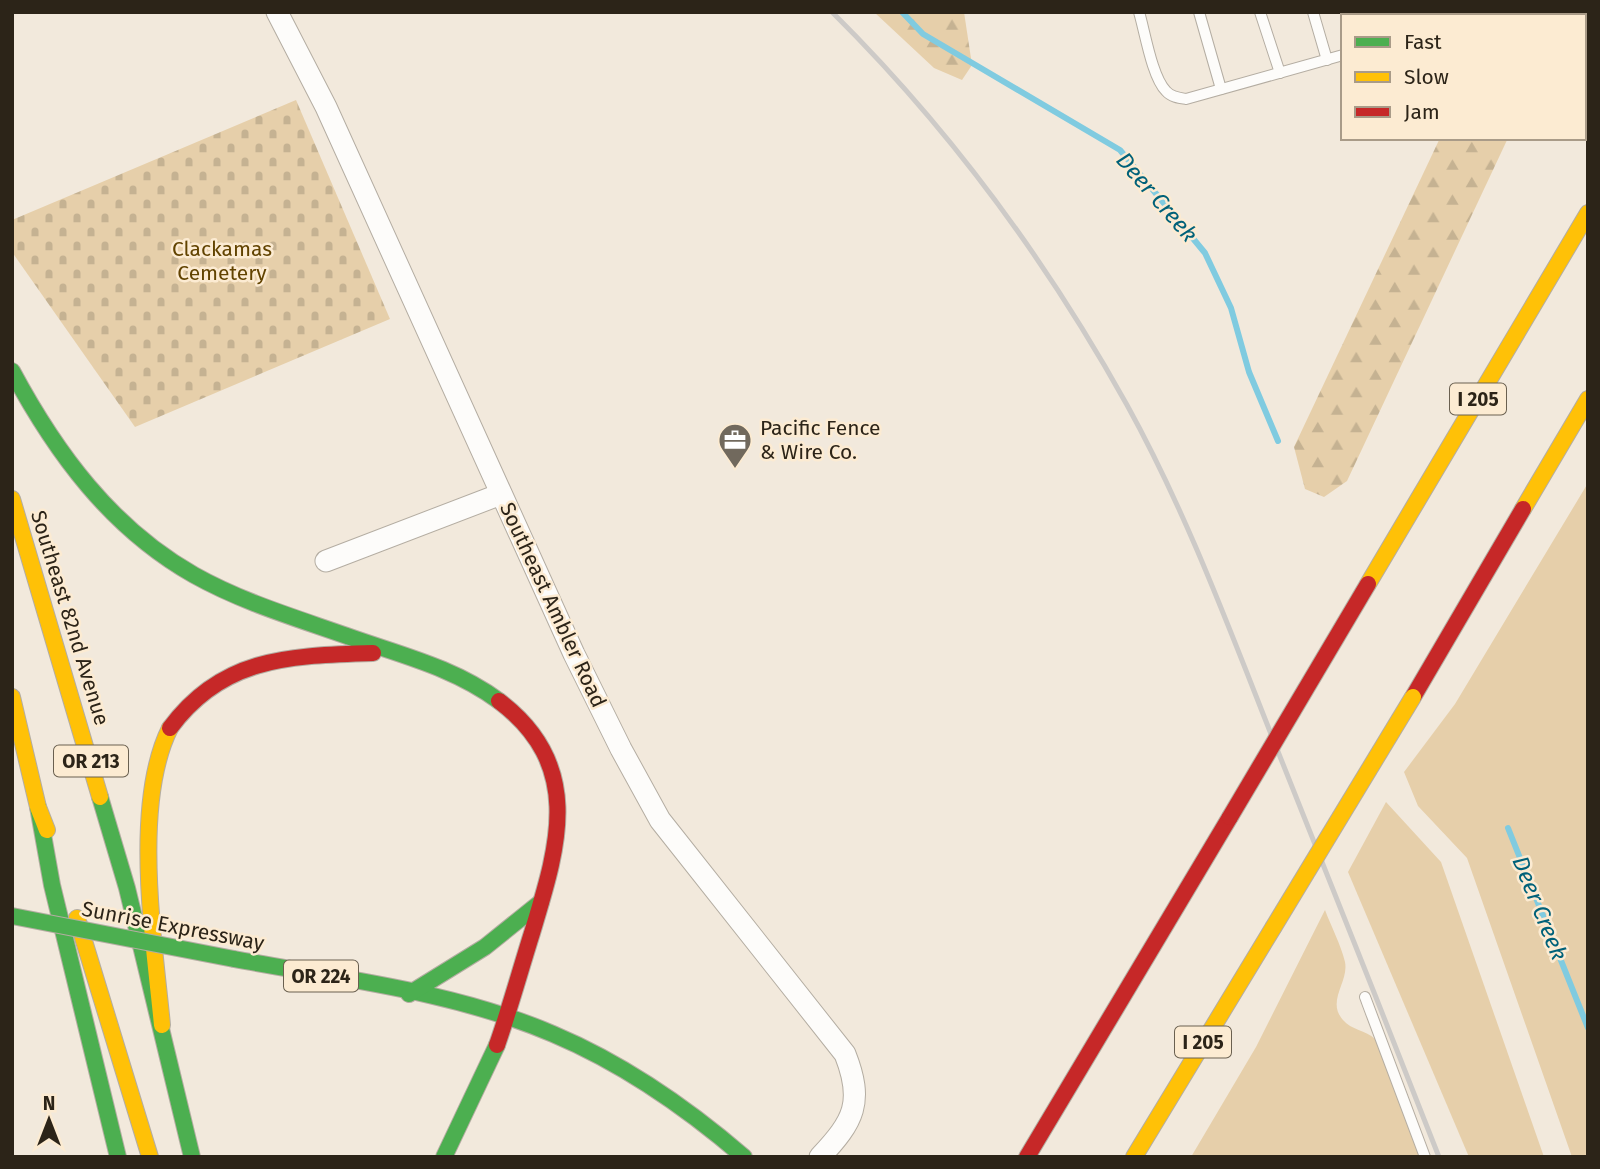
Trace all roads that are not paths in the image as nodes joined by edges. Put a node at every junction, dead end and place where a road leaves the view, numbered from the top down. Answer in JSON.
{"nodes":[{"id":1,"x":277,"y":12,"type":"edge"},
{"id":2,"x":1139,"y":12,"type":"edge"},
{"id":3,"x":1199,"y":12,"type":"edge"},
{"id":4,"x":1260,"y":12,"type":"edge"},
{"id":5,"x":1313,"y":12,"type":"edge"},
{"id":6,"x":1341,"y":56,"type":"edge"},
{"id":7,"x":1327,"y":60,"type":"junction"},
{"id":8,"x":1280,"y":73,"type":"junction"},
{"id":9,"x":1222,"y":89,"type":"junction"},
{"id":10,"x":1588,"y":213,"type":"edge"},
{"id":11,"x":12,"y":371,"type":"edge"},
{"id":12,"x":1588,"y":399,"type":"edge"},
{"id":13,"x":501,"y":494,"type":"junction"},
{"id":14,"x":12,"y":499,"type":"edge"},
{"id":15,"x":326,"y":561,"type":"dead end"},
{"id":16,"x":393,"y":652,"type":"junction"},
{"id":17,"x":12,"y":697,"type":"edge"},
{"id":18,"x":38,"y":807,"type":"junction"},
{"id":19,"x":541,"y":902,"type":"junction"},
{"id":20,"x":12,"y":916,"type":"edge"},
{"id":21,"x":409,"y":994,"type":"junction"},
{"id":22,"x":1365,"y":997,"type":"dead end"},
{"id":23,"x":505,"y":1017,"type":"junction"},
{"id":24,"x":162,"y":1025,"type":"junction"},
{"id":25,"x":118,"y":1157,"type":"edge"},
{"id":26,"x":150,"y":1157,"type":"edge"},
{"id":27,"x":192,"y":1157,"type":"edge"},
{"id":28,"x":444,"y":1157,"type":"edge"},
{"id":29,"x":744,"y":1157,"type":"edge"},
{"id":30,"x":820,"y":1157,"type":"edge"},
{"id":31,"x":1027,"y":1157,"type":"edge"},
{"id":32,"x":1134,"y":1157,"type":"edge"},
{"id":33,"x":1425,"y":1157,"type":"edge"}],
"edges":[{"from":1,"to":13,"type":"street","name":"Southeast Ambler Road"},
{"from":2,"to":9,"type":"lane"},
{"from":3,"to":9,"type":"lane"},
{"from":4,"to":8,"type":"lane"},
{"from":5,"to":7,"type":"lane"},
{"from":6,"to":7,"type":"lane"},
{"from":7,"to":8,"type":"lane"},
{"from":8,"to":9,"type":"lane"},
{"from":10,"to":31,"type":"main road","number":"I 205","bridge":true},
{"from":11,"to":16,"type":"main road"},
{"from":12,"to":32,"type":"main road","number":"I 205","bridge":true},
{"from":13,"to":15,"type":"street"},
{"from":13,"to":30,"type":"street","name":"Southeast Ambler Road"},
{"from":14,"to":24,"type":"main road","name":"Southeast 82nd Avenue","number":"OR 213"},
{"from":16,"to":19,"type":"main road"},
{"from":16,"to":24,"type":"main road"},
{"from":17,"to":18,"type":"main road","number":"OR 213"},
{"from":18,"to":25,"type":"main road","number":"OR 213"},
{"from":18,"to":26,"type":"main road"},
{"from":19,"to":21,"type":"main road"},
{"from":19,"to":23,"type":"main road"},
{"from":20,"to":21,"type":"main road","name":"Sunrise Expressway","number":"OR 224","bridge":true},
{"from":21,"to":23,"type":"main road","name":"Sunrise Expressway","number":"OR 224"},
{"from":22,"to":33,"type":"lane"},
{"from":23,"to":28,"type":"main road"},
{"from":23,"to":29,"type":"main road","name":"Sunrise Expressway","number":"OR 224"},
{"from":24,"to":27,"type":"main road","name":"Southeast 82nd Avenue","number":"OR 213"}]}
